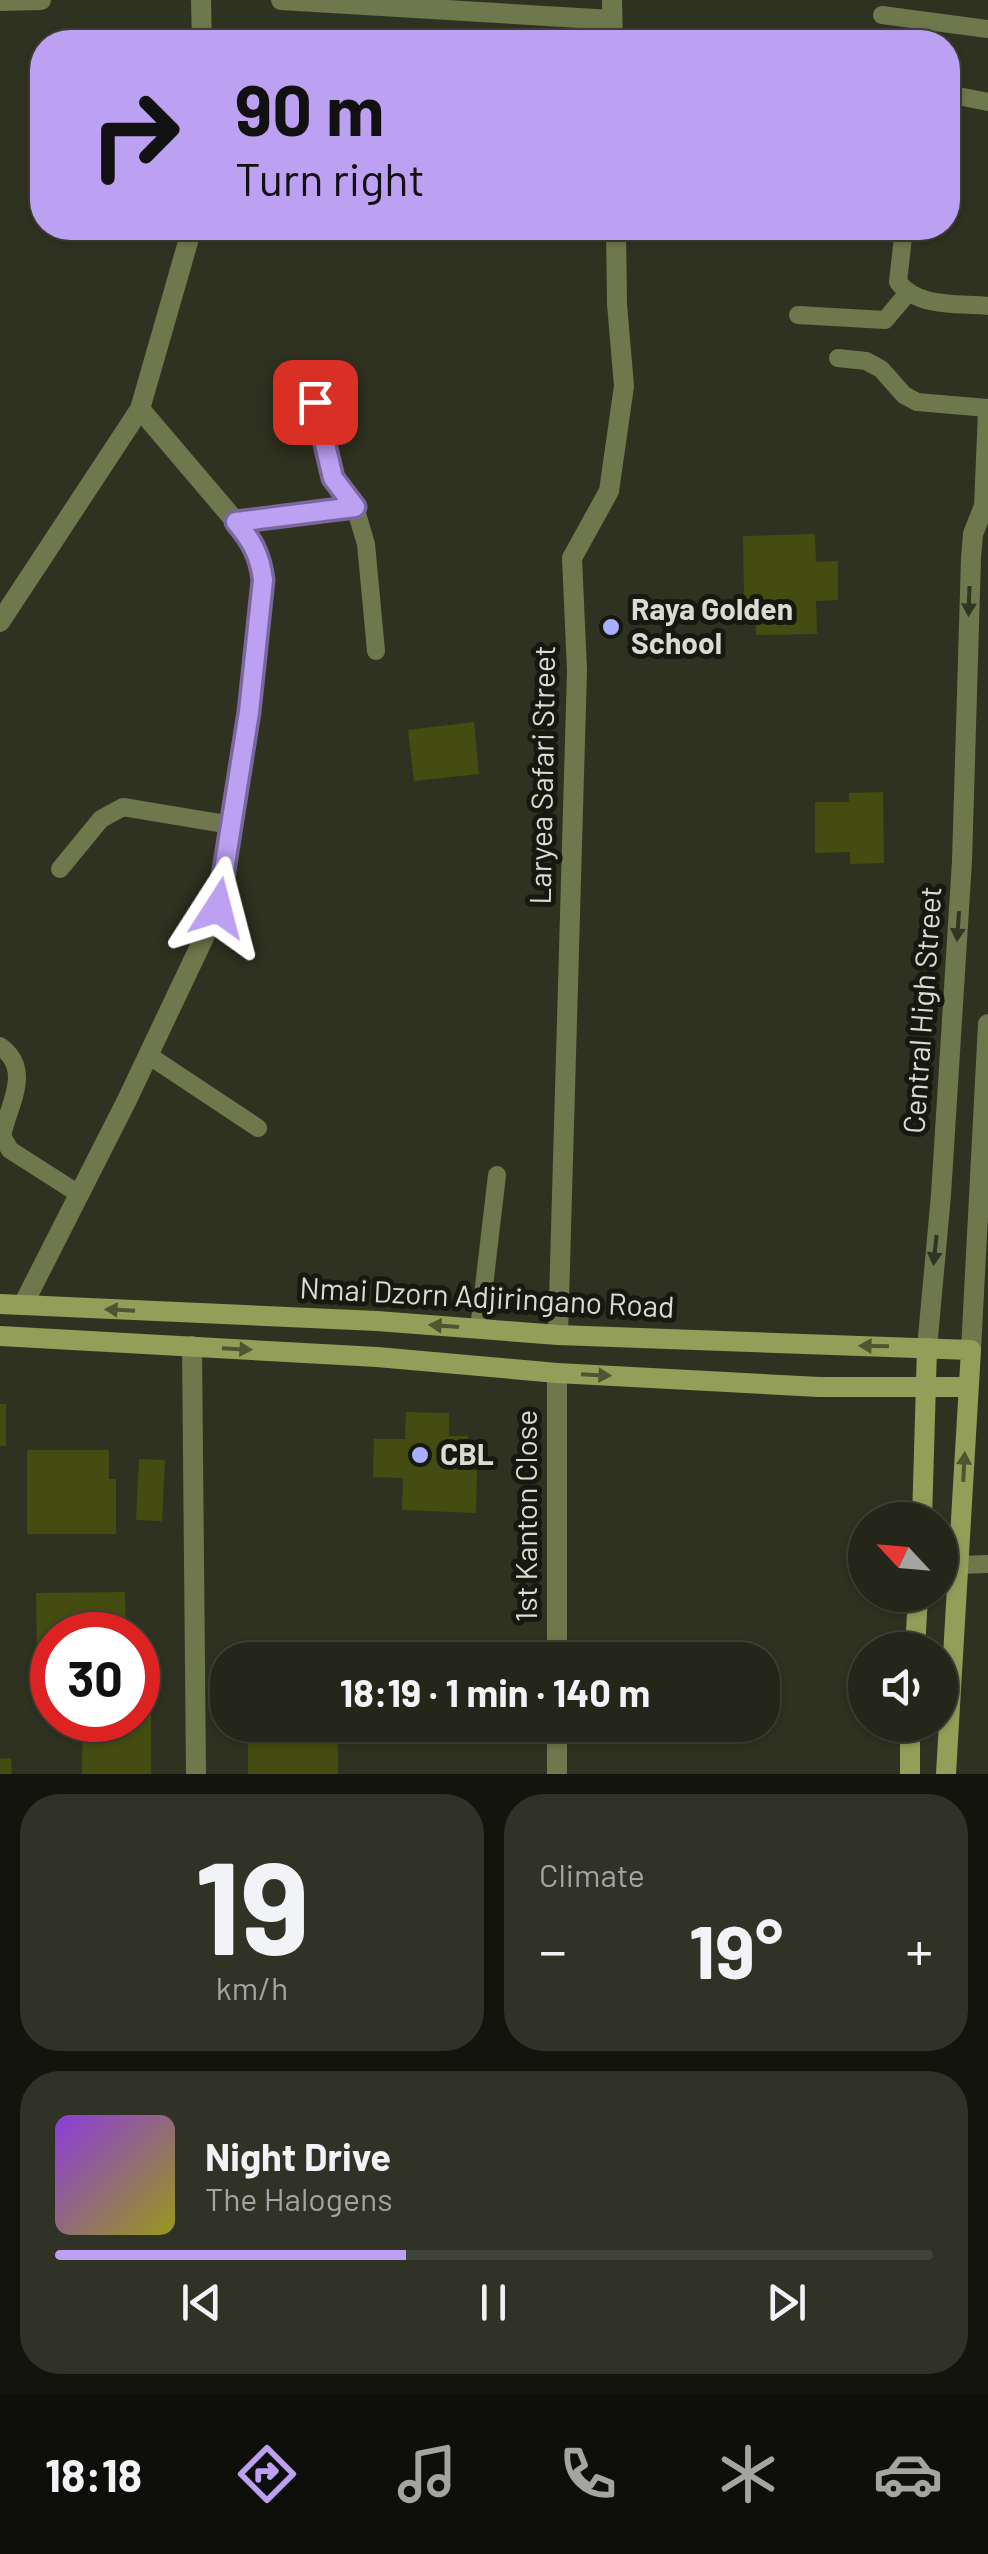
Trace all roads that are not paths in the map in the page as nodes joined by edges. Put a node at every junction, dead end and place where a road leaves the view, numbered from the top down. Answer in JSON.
{"nodes":[{"id":1,"x":41,"y":0,"type":"edge"},
{"id":2,"x":201,"y":0,"type":"edge"},
{"id":3,"x":281,"y":0,"type":"edge"},
{"id":4,"x":0,"y":1,"type":"edge"},
{"id":5,"x":612,"y":10,"type":"edge"},
{"id":6,"x":882,"y":15,"type":"dead end"},
{"id":7,"x":988,"y":28,"type":"edge"},
{"id":8,"x":202,"y":30,"type":"edge"},
{"id":9,"x":960,"y":96,"type":"edge"},
{"id":10,"x":988,"y":102,"type":"edge"},
{"id":11,"x":189,"y":240,"type":"edge"},
{"id":12,"x":616,"y":240,"type":"edge"},
{"id":13,"x":903,"y":240,"type":"edge"},
{"id":14,"x":907,"y":294,"type":"junction"},
{"id":15,"x":988,"y":306,"type":"edge"},
{"id":16,"x":798,"y":314,"type":"dead end"},
{"id":17,"x":838,"y":358,"type":"dead end"},
{"id":18,"x":315,"y":402,"type":"dead end"},
{"id":19,"x":140,"y":409,"type":"junction"},
{"id":20,"x":988,"y":410,"type":"edge"},
{"id":21,"x":355,"y":507,"type":"junction"},
{"id":22,"x":986,"y":510,"type":"edge"},
{"id":23,"x":236,"y":522,"type":"junction"},
{"id":24,"x":0,"y":622,"type":"edge"},
{"id":25,"x":376,"y":651,"type":"dead end"},
{"id":26,"x":231,"y":825,"type":"junction"},
{"id":27,"x":60,"y":870,"type":"dead end"},
{"id":28,"x":988,"y":1024,"type":"edge"},
{"id":29,"x":0,"y":1046,"type":"edge"},
{"id":30,"x":148,"y":1054,"type":"junction"},
{"id":31,"x":258,"y":1128,"type":"dead end"},
{"id":32,"x":986,"y":1130,"type":"edge"},
{"id":33,"x":497,"y":1175,"type":"dead end"},
{"id":34,"x":79,"y":1194,"type":"junction"},
{"id":35,"x":0,"y":1304,"type":"edge"},
{"id":36,"x":23,"y":1305,"type":"junction"},
{"id":37,"x":479,"y":1328,"type":"junction"},
{"id":38,"x":558,"y":1335,"type":"junction"},
{"id":39,"x":0,"y":1336,"type":"edge"},
{"id":40,"x":192,"y":1346,"type":"junction"},
{"id":41,"x":926,"y":1348,"type":"junction"},
{"id":42,"x":971,"y":1350,"type":"junction"},
{"id":43,"x":558,"y":1373,"type":"junction"},
{"id":44,"x":927,"y":1387,"type":"junction"},
{"id":45,"x":968,"y":1387,"type":"junction"},
{"id":46,"x":923,"y":1502,"type":"edge"},
{"id":47,"x":988,"y":1564,"type":"edge"},
{"id":48,"x":959,"y":1566,"type":"junction"},
{"id":49,"x":557,"y":1642,"type":"edge"},
{"id":50,"x":557,"y":1742,"type":"edge"},
{"id":51,"x":910,"y":1742,"type":"edge"},
{"id":52,"x":196,"y":1774,"type":"edge"},
{"id":53,"x":557,"y":1774,"type":"edge"},
{"id":54,"x":910,"y":1774,"type":"edge"},
{"id":55,"x":946,"y":1774,"type":"edge"}],
"edges":[{"from":1,"to":4,"type":"street"},
{"from":2,"to":8,"type":"street"},
{"from":3,"to":5,"type":"street"},
{"from":6,"to":7,"type":"lane"},
{"from":9,"to":10,"type":"lane"},
{"from":11,"to":19,"type":"street"},
{"from":12,"to":38,"type":"street","name":"Laryea Safari Street"},
{"from":13,"to":14,"type":"lane"},
{"from":14,"to":15,"type":"lane"},
{"from":14,"to":16,"type":"lane"},
{"from":17,"to":20,"type":"lane"},
{"from":18,"to":21,"type":"lane"},
{"from":19,"to":23,"type":"street"},
{"from":19,"to":24,"type":"street"},
{"from":20,"to":22,"type":"street","name":"Central High Street"},
{"from":21,"to":23,"type":"lane"},
{"from":21,"to":25,"type":"lane"},
{"from":22,"to":41,"type":"street","name":"Central High Street","one_way":true},
{"from":23,"to":26,"type":"street"},
{"from":26,"to":27,"type":"lane"},
{"from":26,"to":30,"type":"street"},
{"from":28,"to":32,"type":"street"},
{"from":29,"to":34,"type":"lane"},
{"from":30,"to":31,"type":"lane"},
{"from":30,"to":34,"type":"street"},
{"from":32,"to":42,"type":"street"},
{"from":33,"to":37,"type":"lane"},
{"from":34,"to":36,"type":"street"},
{"from":35,"to":36,"type":"main road","name":"Nmai Dzorn Adjiringano Road"},
{"from":37,"to":36,"type":"main road","name":"Nmai Dzorn Adjiringano Road","one_way":true},
{"from":37,"to":38,"type":"main road","name":"Nmai Dzorn Adjiringano Road"},
{"from":41,"to":38,"type":"main road","name":"Nmai Dzorn Adjiringano Road","one_way":true},
{"from":39,"to":40,"type":"main road"},
{"from":40,"to":43,"type":"main road","one_way":true},
{"from":40,"to":52,"type":"street"},
{"from":41,"to":42,"type":"main road","name":"Nmai Dzorn Adjiringano Road"},
{"from":41,"to":44,"type":"main road","name":"Central High Street"},
{"from":42,"to":45,"type":"main road"},
{"from":43,"to":44,"type":"main road","one_way":true},
{"from":43,"to":49,"type":"street","name":"1st Kanton Close"},
{"from":44,"to":45,"type":"main road"},
{"from":44,"to":46,"type":"main road","name":"Central High Street"},
{"from":48,"to":45,"type":"main road","one_way":true},
{"from":47,"to":48,"type":"lane"},
{"from":48,"to":55,"type":"main road"},
{"from":50,"to":53,"type":"street"},
{"from":51,"to":54,"type":"main road"}]}
